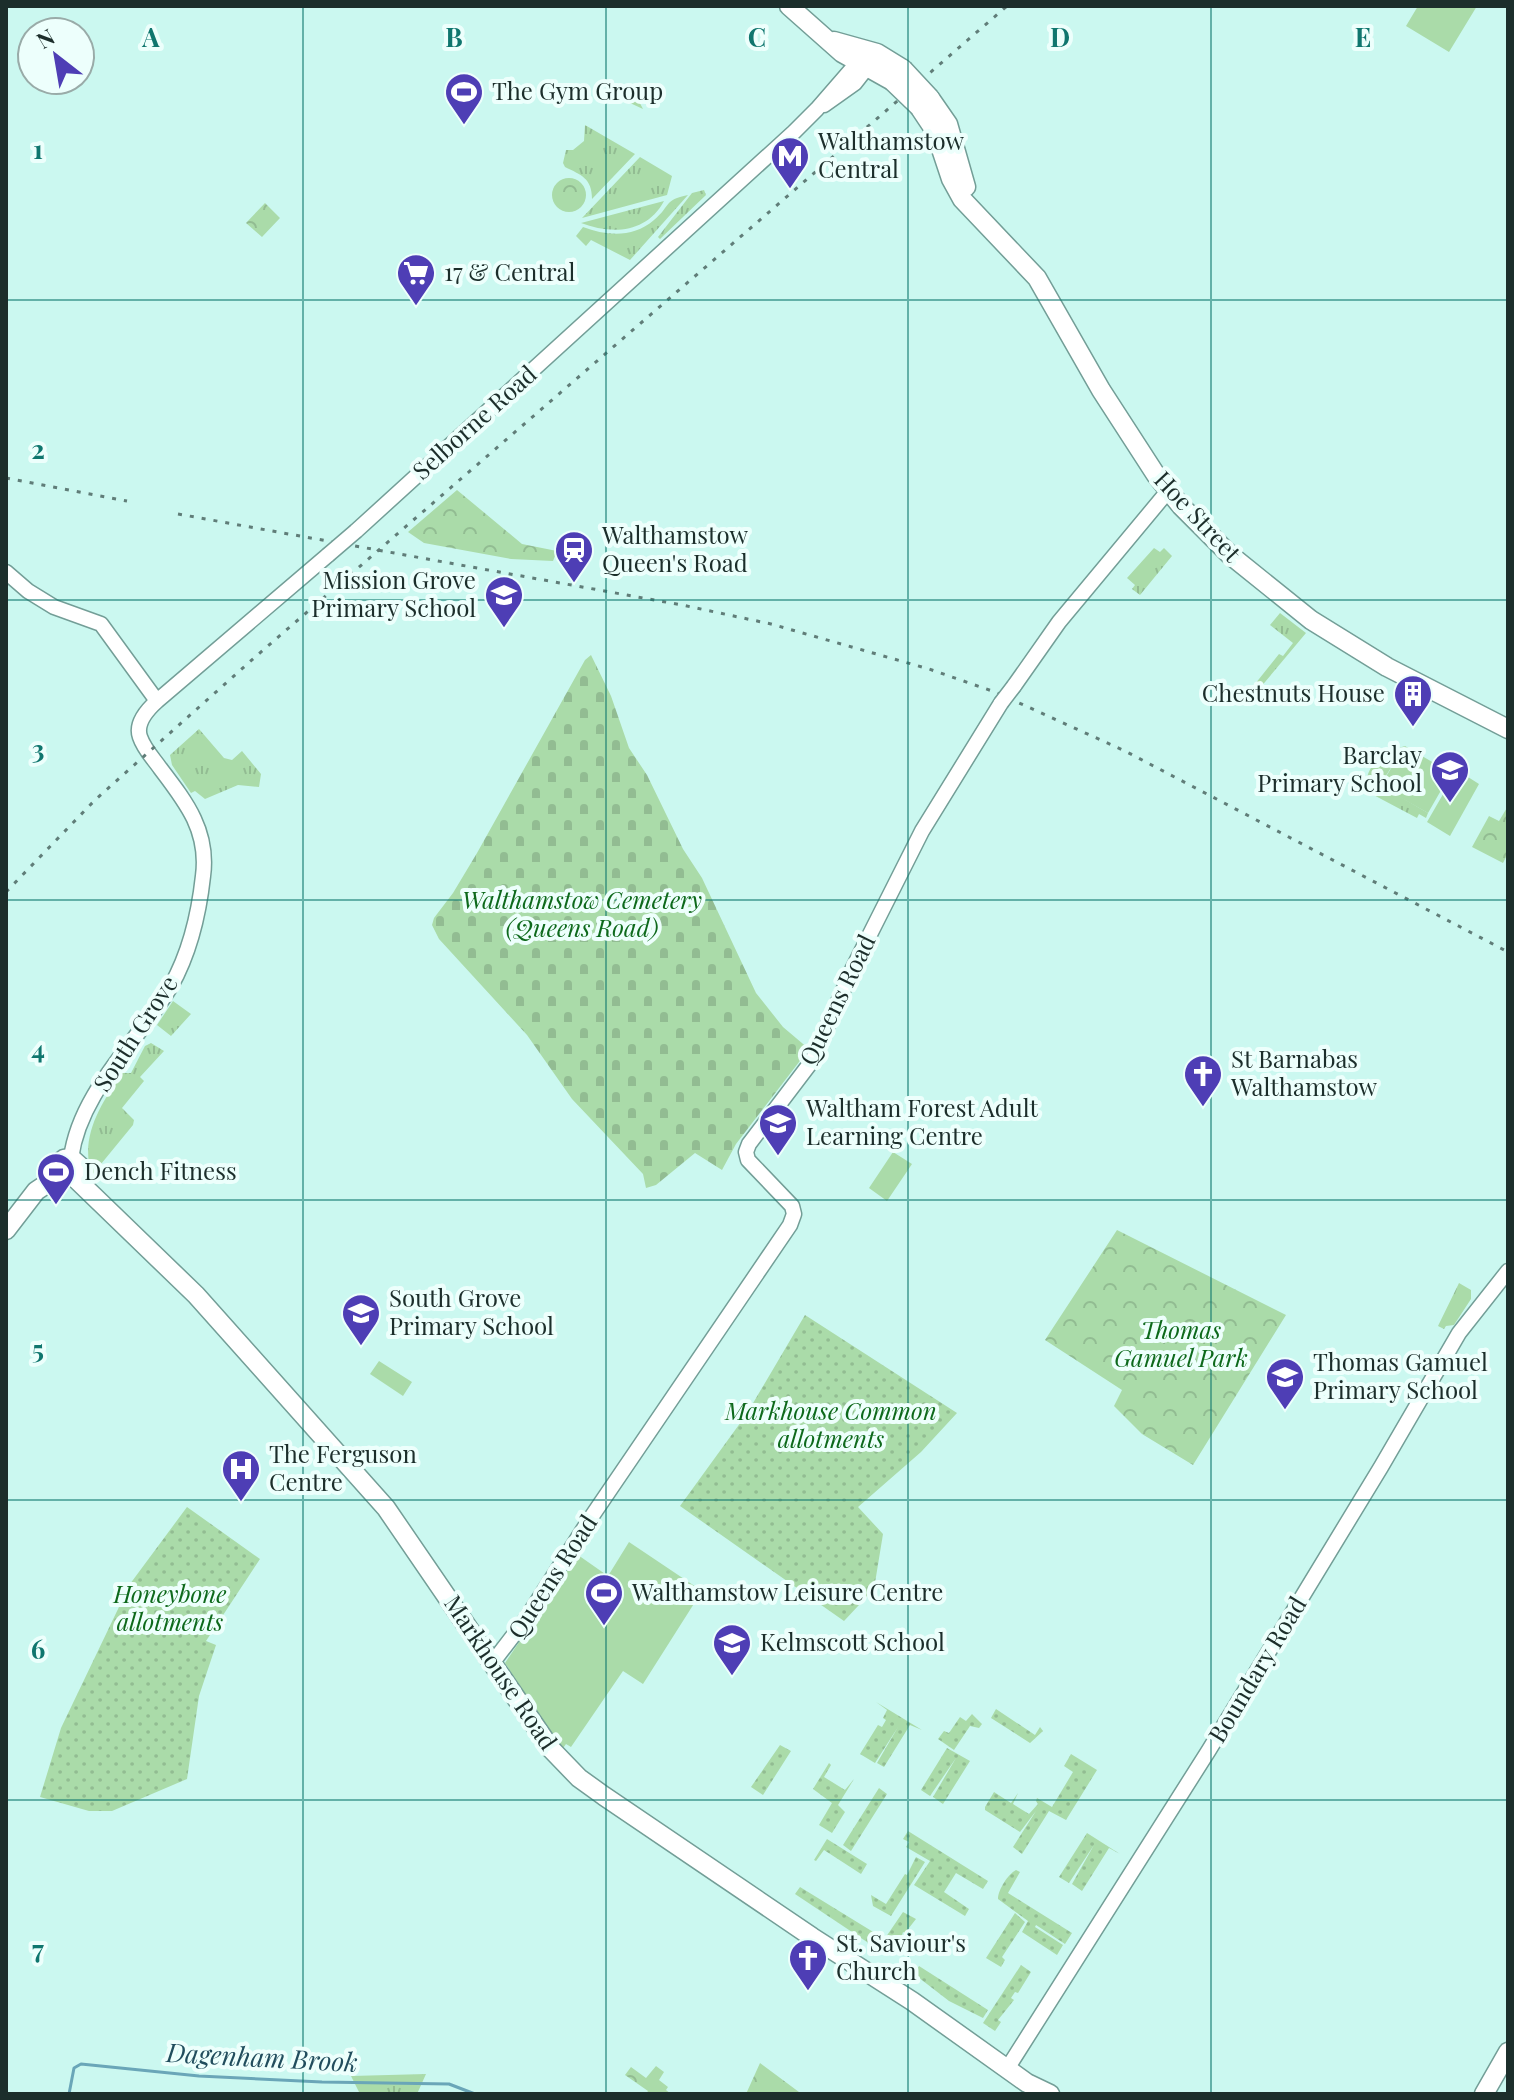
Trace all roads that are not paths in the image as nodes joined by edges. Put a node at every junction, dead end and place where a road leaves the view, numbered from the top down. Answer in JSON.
{"nodes":[{"id":1,"x":789,"y":6,"type":"edge"},
{"id":2,"x":868,"y":58,"type":"junction"},
{"id":3,"x":1168,"y":491,"type":"junction"},
{"id":4,"x":6,"y":572,"type":"edge"},
{"id":5,"x":157,"y":701,"type":"junction"},
{"id":6,"x":1508,"y":729,"type":"edge"},
{"id":7,"x":139,"y":736,"type":"joint"},
{"id":8,"x":71,"y":1158,"type":"junction"},
{"id":9,"x":57,"y":1177,"type":"junction"},
{"id":10,"x":77,"y":1180,"type":"junction"},
{"id":11,"x":6,"y":1230,"type":"edge"},
{"id":12,"x":1508,"y":1271,"type":"edge"},
{"id":13,"x":493,"y":1662,"type":"junction"},
{"id":14,"x":1508,"y":2052,"type":"edge"},
{"id":15,"x":1007,"y":2069,"type":"junction"},
{"id":16,"x":1050,"y":2094,"type":"edge"},
{"id":17,"x":1484,"y":2094,"type":"edge"}],
"edges":[{"from":1,"to":2,"type":"main road","name":"Hoe Street"},
{"from":2,"to":3,"type":"main road","name":"Hoe Street","bridge":true},
{"from":2,"to":5,"type":"street","name":"Selborne Road","bridge":true},
{"from":3,"to":6,"type":"main road","name":"Hoe Street"},
{"from":3,"to":13,"type":"street","name":"Queens Road","bridge":true},
{"from":4,"to":5,"type":"street"},
{"from":5,"to":7,"type":"street","name":"Selborne Road"},
{"from":7,"to":8,"type":"street","name":"South Grove"},
{"from":8,"to":9,"type":"main road"},
{"from":8,"to":10,"type":"main road"},
{"from":9,"to":10,"type":"main road"},
{"from":9,"to":11,"type":"main road"},
{"from":10,"to":13,"type":"main road","name":"Markhouse Road"},
{"from":12,"to":15,"type":"street","name":"Boundary Road"},
{"from":13,"to":15,"type":"main road","name":"Markhouse Road"},
{"from":14,"to":17,"type":"main road"},
{"from":15,"to":16,"type":"main road","name":"Markhouse Road"}]}
